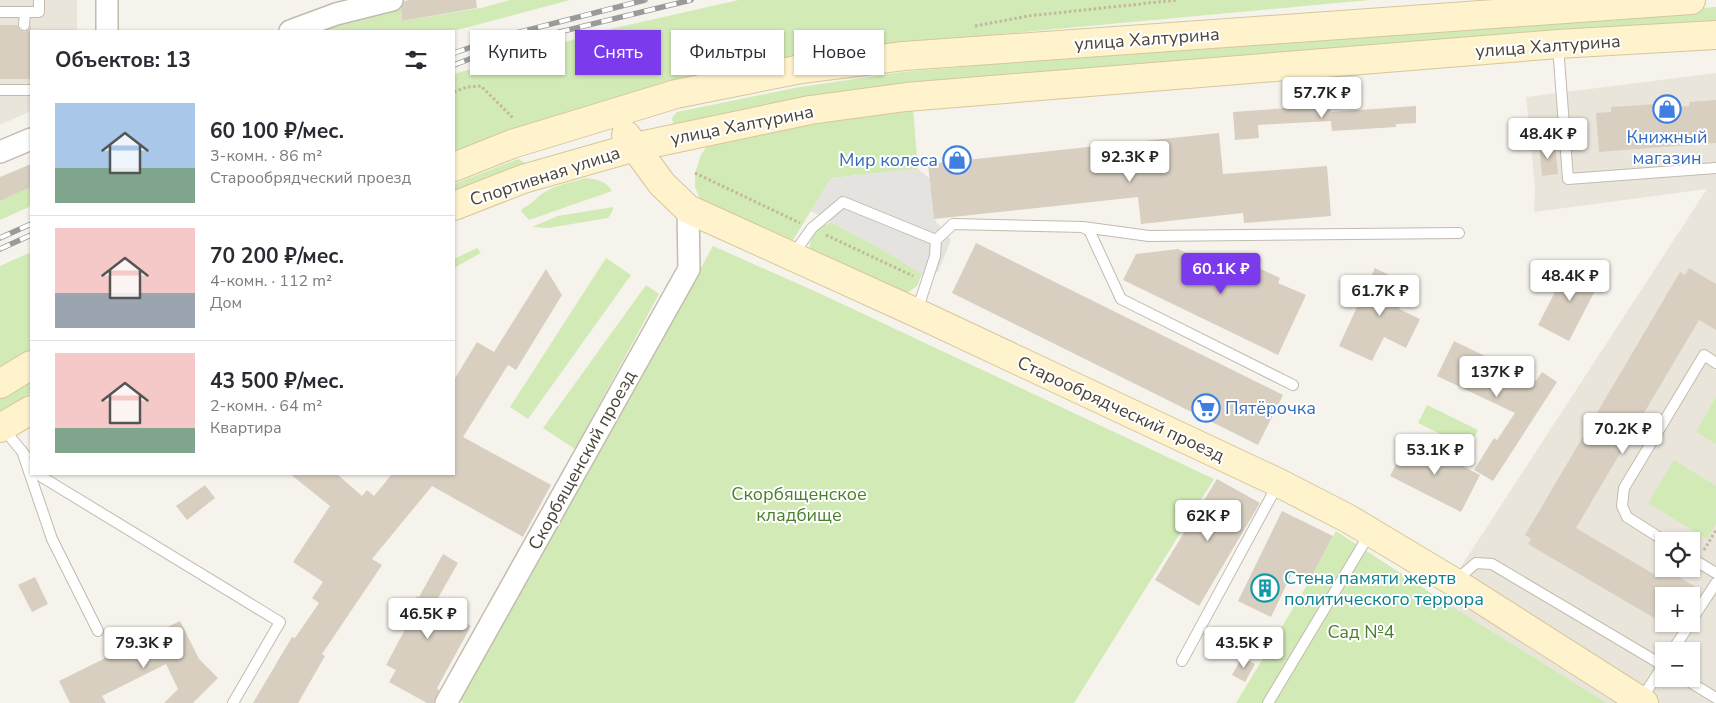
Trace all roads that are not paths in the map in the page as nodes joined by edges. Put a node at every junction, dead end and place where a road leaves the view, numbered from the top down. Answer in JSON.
{"nodes":[{"id":1,"x":39,"y":0,"type":"edge"},
{"id":2,"x":108,"y":0,"type":"edge"},
{"id":3,"x":392,"y":0,"type":"edge"},
{"id":4,"x":1691,"y":0,"type":"edge"},
{"id":5,"x":0,"y":12,"type":"edge"},
{"id":6,"x":25,"y":12,"type":"junction"},
{"id":7,"x":24,"y":25,"type":"dead end"},
{"id":8,"x":107,"y":30,"type":"edge"},
{"id":9,"x":293,"y":30,"type":"edge"},
{"id":10,"x":1716,"y":35,"type":"edge"},
{"id":11,"x":1558,"y":44,"type":"junction"},
{"id":12,"x":0,"y":90,"type":"edge"},
{"id":13,"x":30,"y":90,"type":"edge"},
{"id":14,"x":610,"y":114,"type":"junction"},
{"id":15,"x":30,"y":139,"type":"edge"},
{"id":16,"x":636,"y":147,"type":"junction"},
{"id":17,"x":0,"y":152,"type":"edge"},
{"id":18,"x":455,"y":167,"type":"edge"},
{"id":19,"x":1716,"y":168,"type":"edge"},
{"id":20,"x":455,"y":206,"type":"edge"},
{"id":21,"x":688,"y":209,"type":"junction"},
{"id":22,"x":1083,"y":227,"type":"junction"},
{"id":23,"x":1460,"y":233,"type":"dead end"},
{"id":24,"x":936,"y":240,"type":"junction"},
{"id":25,"x":792,"y":257,"type":"junction"},
{"id":26,"x":917,"y":312,"type":"junction"},
{"id":27,"x":1716,"y":363,"type":"edge"},
{"id":28,"x":30,"y":365,"type":"edge"},
{"id":29,"x":0,"y":384,"type":"edge"},
{"id":30,"x":1293,"y":385,"type":"dead end"},
{"id":31,"x":30,"y":411,"type":"edge"},
{"id":32,"x":2,"y":427,"type":"edge"},
{"id":33,"x":22,"y":451,"type":"junction"},
{"id":34,"x":30,"y":462,"type":"edge"},
{"id":35,"x":30,"y":474,"type":"edge"},
{"id":36,"x":30,"y":475,"type":"edge"},
{"id":37,"x":40,"y":475,"type":"edge"},
{"id":38,"x":1279,"y":483,"type":"junction"},
{"id":39,"x":1371,"y":532,"type":"junction"},
{"id":40,"x":1655,"y":535,"type":"edge"},
{"id":41,"x":1700,"y":564,"type":"edge"},
{"id":42,"x":1716,"y":573,"type":"edge"},
{"id":43,"x":1454,"y":582,"type":"junction"},
{"id":44,"x":1716,"y":583,"type":"edge"},
{"id":45,"x":1700,"y":607,"type":"edge"},
{"id":46,"x":98,"y":630,"type":"dead end"},
{"id":47,"x":1655,"y":660,"type":"edge"},
{"id":48,"x":1182,"y":661,"type":"dead end"},
{"id":49,"x":1655,"y":679,"type":"edge"},
{"id":50,"x":1697,"y":687,"type":"edge"},
{"id":51,"x":1716,"y":698,"type":"edge"},
{"id":52,"x":1642,"y":702,"type":"edge"},
{"id":53,"x":233,"y":703,"type":"edge"},
{"id":54,"x":446,"y":703,"type":"edge"},
{"id":55,"x":1268,"y":703,"type":"edge"}],
"edges":[{"from":1,"to":6,"type":"lane"},
{"from":2,"to":8,"type":"street"},
{"from":3,"to":9,"type":"street"},
{"from":4,"to":14,"type":"main road","name":"улица Халтурина"},
{"from":5,"to":6,"type":"lane"},
{"from":6,"to":7,"type":"lane"},
{"from":10,"to":11,"type":"main road","name":"улица Халтурина"},
{"from":11,"to":16,"type":"main road","name":"улица Халтурина"},
{"from":11,"to":19,"type":"lane"},
{"from":12,"to":13,"type":"lane"},
{"from":14,"to":16,"type":"main road","name":"Старообрядческий проезд"},
{"from":14,"to":18,"type":"main road","name":"Спортивная улица"},
{"from":15,"to":17,"type":"street"},
{"from":16,"to":20,"type":"main road","name":"Спортивная улица"},
{"from":16,"to":21,"type":"main road","name":"Старообрядческий проезд"},
{"from":21,"to":25,"type":"main road","name":"Старообрядческий проезд"},
{"from":21,"to":54,"type":"street","name":"Скорбященский проезд"},
{"from":22,"to":23,"type":"lane"},
{"from":22,"to":24,"type":"lane"},
{"from":22,"to":30,"type":"lane"},
{"from":24,"to":25,"type":"lane"},
{"from":24,"to":26,"type":"lane"},
{"from":25,"to":26,"type":"main road","name":"Старообрядческий проезд"},
{"from":26,"to":38,"type":"main road","name":"Старообрядческий проезд"},
{"from":27,"to":40,"type":"lane"},
{"from":28,"to":29,"type":"main road"},
{"from":31,"to":32,"type":"main road"},
{"from":32,"to":33,"type":"lane"},
{"from":33,"to":34,"type":"lane"},
{"from":33,"to":35,"type":"lane"},
{"from":36,"to":46,"type":"lane"},
{"from":37,"to":53,"type":"lane"},
{"from":38,"to":39,"type":"main road","name":"Старообрядческий проезд"},
{"from":38,"to":48,"type":"lane"},
{"from":39,"to":43,"type":"main road","name":"Старообрядческий проезд"},
{"from":39,"to":55,"type":"lane"},
{"from":41,"to":42,"type":"lane"},
{"from":43,"to":47,"type":"lane"},
{"from":43,"to":52,"type":"main road","name":"Старообрядческий проезд"},
{"from":44,"to":45,"type":"lane"},
{"from":49,"to":52,"type":"lane"},
{"from":50,"to":51,"type":"lane"}]}
